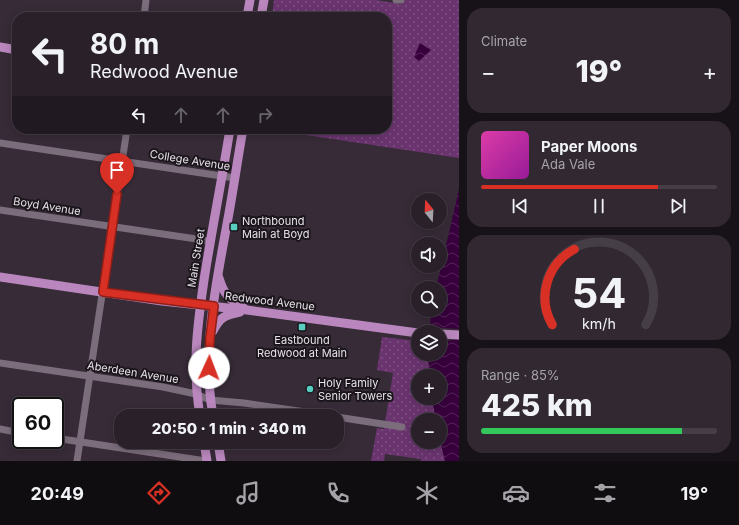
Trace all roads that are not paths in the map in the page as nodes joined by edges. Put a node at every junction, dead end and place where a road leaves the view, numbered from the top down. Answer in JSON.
{"nodes":[{"id":1,"x":146,"y":0,"type":"edge"},
{"id":2,"x":249,"y":0,"type":"edge"},
{"id":3,"x":264,"y":1,"type":"edge"},
{"id":4,"x":145,"y":12,"type":"edge"},
{"id":5,"x":248,"y":12,"type":"edge"},
{"id":6,"x":262,"y":12,"type":"edge"},
{"id":7,"x":0,"y":47,"type":"edge"},
{"id":8,"x":12,"y":49,"type":"edge"},
{"id":9,"x":126,"y":134,"type":"edge"},
{"id":10,"x":229,"y":134,"type":"edge"},
{"id":11,"x":242,"y":134,"type":"edge"},
{"id":12,"x":0,"y":143,"type":"edge"},
{"id":13,"x":122,"y":160,"type":"junction"},
{"id":14,"x":222,"y":176,"type":"junction"},
{"id":15,"x":235,"y":178,"type":"junction"},
{"id":16,"x":0,"y":210,"type":"edge"},
{"id":17,"x":112,"y":226,"type":"junction"},
{"id":18,"x":210,"y":241,"type":"junction"},
{"id":19,"x":218,"y":274,"type":"junction"},
{"id":20,"x":0,"y":277,"type":"edge"},
{"id":21,"x":103,"y":292,"type":"junction"},
{"id":22,"x":200,"y":305,"type":"junction"},
{"id":23,"x":214,"y":306,"type":"junction"},
{"id":24,"x":247,"y":310,"type":"junction"},
{"id":25,"x":411,"y":332,"type":"edge"},
{"id":26,"x":447,"y":334,"type":"edge"},
{"id":27,"x":459,"y":335,"type":"edge"},
{"id":28,"x":210,"y":338,"type":"junction"},
{"id":29,"x":0,"y":363,"type":"edge"},
{"id":30,"x":90,"y":376,"type":"junction"},
{"id":31,"x":196,"y":394,"type":"junction"},
{"id":32,"x":210,"y":400,"type":"junction"},
{"id":33,"x":199,"y":409,"type":"edge"},
{"id":34,"x":212,"y":409,"type":"edge"},
{"id":35,"x":285,"y":409,"type":"edge"},
{"id":36,"x":344,"y":418,"type":"edge"},
{"id":37,"x":402,"y":426,"type":"dead end"},
{"id":38,"x":0,"y":430,"type":"edge"},
{"id":39,"x":12,"y":432,"type":"edge"},
{"id":40,"x":64,"y":439,"type":"edge"},
{"id":41,"x":80,"y":441,"type":"junction"},
{"id":42,"x":205,"y":449,"type":"edge"},
{"id":43,"x":219,"y":449,"type":"edge"},
{"id":44,"x":77,"y":461,"type":"edge"},
{"id":45,"x":207,"y":461,"type":"edge"},
{"id":46,"x":221,"y":461,"type":"edge"}],
"edges":[{"from":1,"to":4,"type":"street"},
{"from":2,"to":3,"type":"street"},
{"from":2,"to":5,"type":"main road"},
{"from":3,"to":6,"type":"main road"},
{"from":7,"to":8,"type":"main road"},
{"from":9,"to":13,"type":"street"},
{"from":10,"to":14,"type":"main road","name":"Main Street"},
{"from":11,"to":15,"type":"main road"},
{"from":12,"to":13,"type":"street","name":"College Avenue"},
{"from":13,"to":14,"type":"street","name":"College Avenue"},
{"from":13,"to":17,"type":"street"},
{"from":14,"to":15,"type":"street","name":"College Avenue"},
{"from":14,"to":18,"type":"main road","name":"Main Street"},
{"from":15,"to":19,"type":"main road"},
{"from":16,"to":17,"type":"street","name":"Boyd Avenue"},
{"from":17,"to":18,"type":"street","name":"Boyd Avenue"},
{"from":17,"to":21,"type":"street"},
{"from":18,"to":22,"type":"main road","name":"Main Street"},
{"from":19,"to":23,"type":"main road"},
{"from":19,"to":24,"type":"main road"},
{"from":20,"to":21,"type":"main road","name":"Redwood Avenue"},
{"from":21,"to":22,"type":"main road","name":"Redwood Avenue"},
{"from":21,"to":30,"type":"street"},
{"from":22,"to":23,"type":"main road","name":"Redwood Avenue"},
{"from":22,"to":31,"type":"main road","name":"Main Street"},
{"from":23,"to":24,"type":"main road","name":"Redwood Avenue"},
{"from":23,"to":28,"type":"main road"},
{"from":24,"to":25,"type":"main road","name":"Redwood Avenue"},
{"from":24,"to":28,"type":"main road"},
{"from":26,"to":27,"type":"main road"},
{"from":28,"to":32,"type":"main road"},
{"from":29,"to":30,"type":"street","name":"Aberdeen Avenue"},
{"from":30,"to":31,"type":"street","name":"Aberdeen Avenue"},
{"from":30,"to":41,"type":"street"},
{"from":31,"to":32,"type":"street","name":"Aberdeen Avenue"},
{"from":31,"to":33,"type":"main road","name":"Main Street"},
{"from":32,"to":34,"type":"main road"},
{"from":32,"to":35,"type":"street","name":"Aberdeen Avenue"},
{"from":36,"to":37,"type":"street"},
{"from":38,"to":39,"type":"street"},
{"from":40,"to":41,"type":"street"},
{"from":41,"to":44,"type":"street"},
{"from":41,"to":45,"type":"street"},
{"from":42,"to":45,"type":"main road"},
{"from":43,"to":46,"type":"main road"}]}
